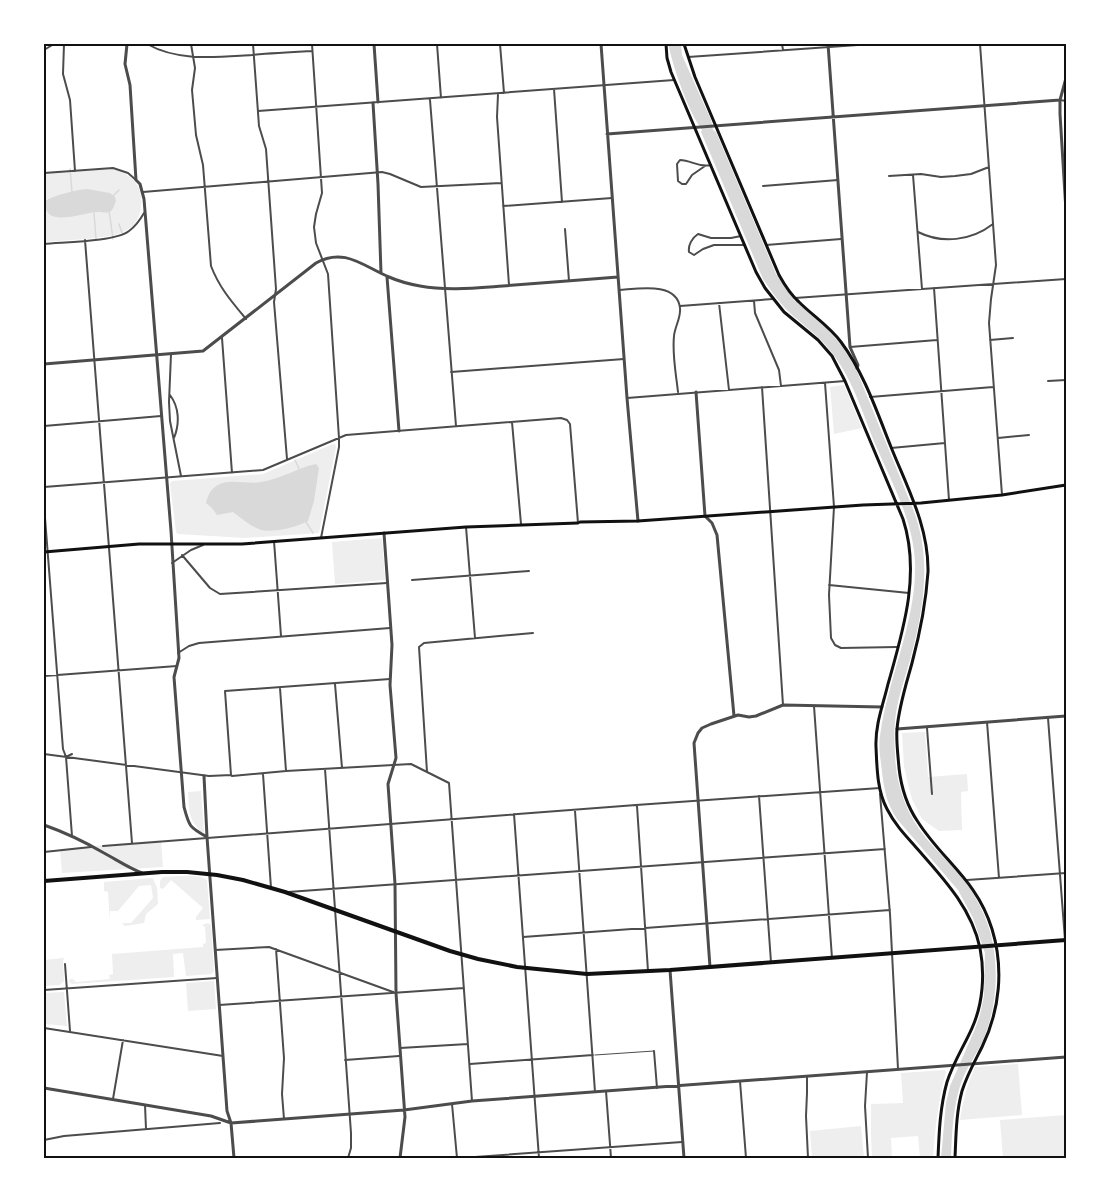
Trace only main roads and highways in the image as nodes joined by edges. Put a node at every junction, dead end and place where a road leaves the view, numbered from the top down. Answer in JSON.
{"nodes":[{"id":1,"x":666,"y":44,"type":"edge"},
{"id":2,"x":684,"y":44,"type":"edge"},
{"id":3,"x":1066,"y":485,"type":"edge"},
{"id":4,"x":896,"y":503,"type":"junction"},
{"id":5,"x":914,"y":503,"type":"junction"},
{"id":6,"x":45,"y":552,"type":"edge"},
{"id":7,"x":44,"y":881,"type":"edge"},
{"id":8,"x":1066,"y":940,"type":"edge"},
{"id":9,"x":996,"y":945,"type":"junction"},
{"id":10,"x":979,"y":946,"type":"junction"},
{"id":11,"x":938,"y":1158,"type":"edge"},
{"id":12,"x":955,"y":1158,"type":"edge"}],
"edges":[{"from":1,"to":4,"type":"main road"},
{"from":2,"to":5,"type":"main road"},
{"from":3,"to":5,"type":"main road"},
{"from":4,"to":5,"type":"main road"},
{"from":4,"to":6,"type":"main road"},
{"from":4,"to":10,"type":"main road"},
{"from":5,"to":9,"type":"main road"},
{"from":7,"to":10,"type":"highway"},
{"from":8,"to":9,"type":"highway"},
{"from":9,"to":10,"type":"highway"},
{"from":9,"to":12,"type":"main road"},
{"from":10,"to":11,"type":"main road"}]}
